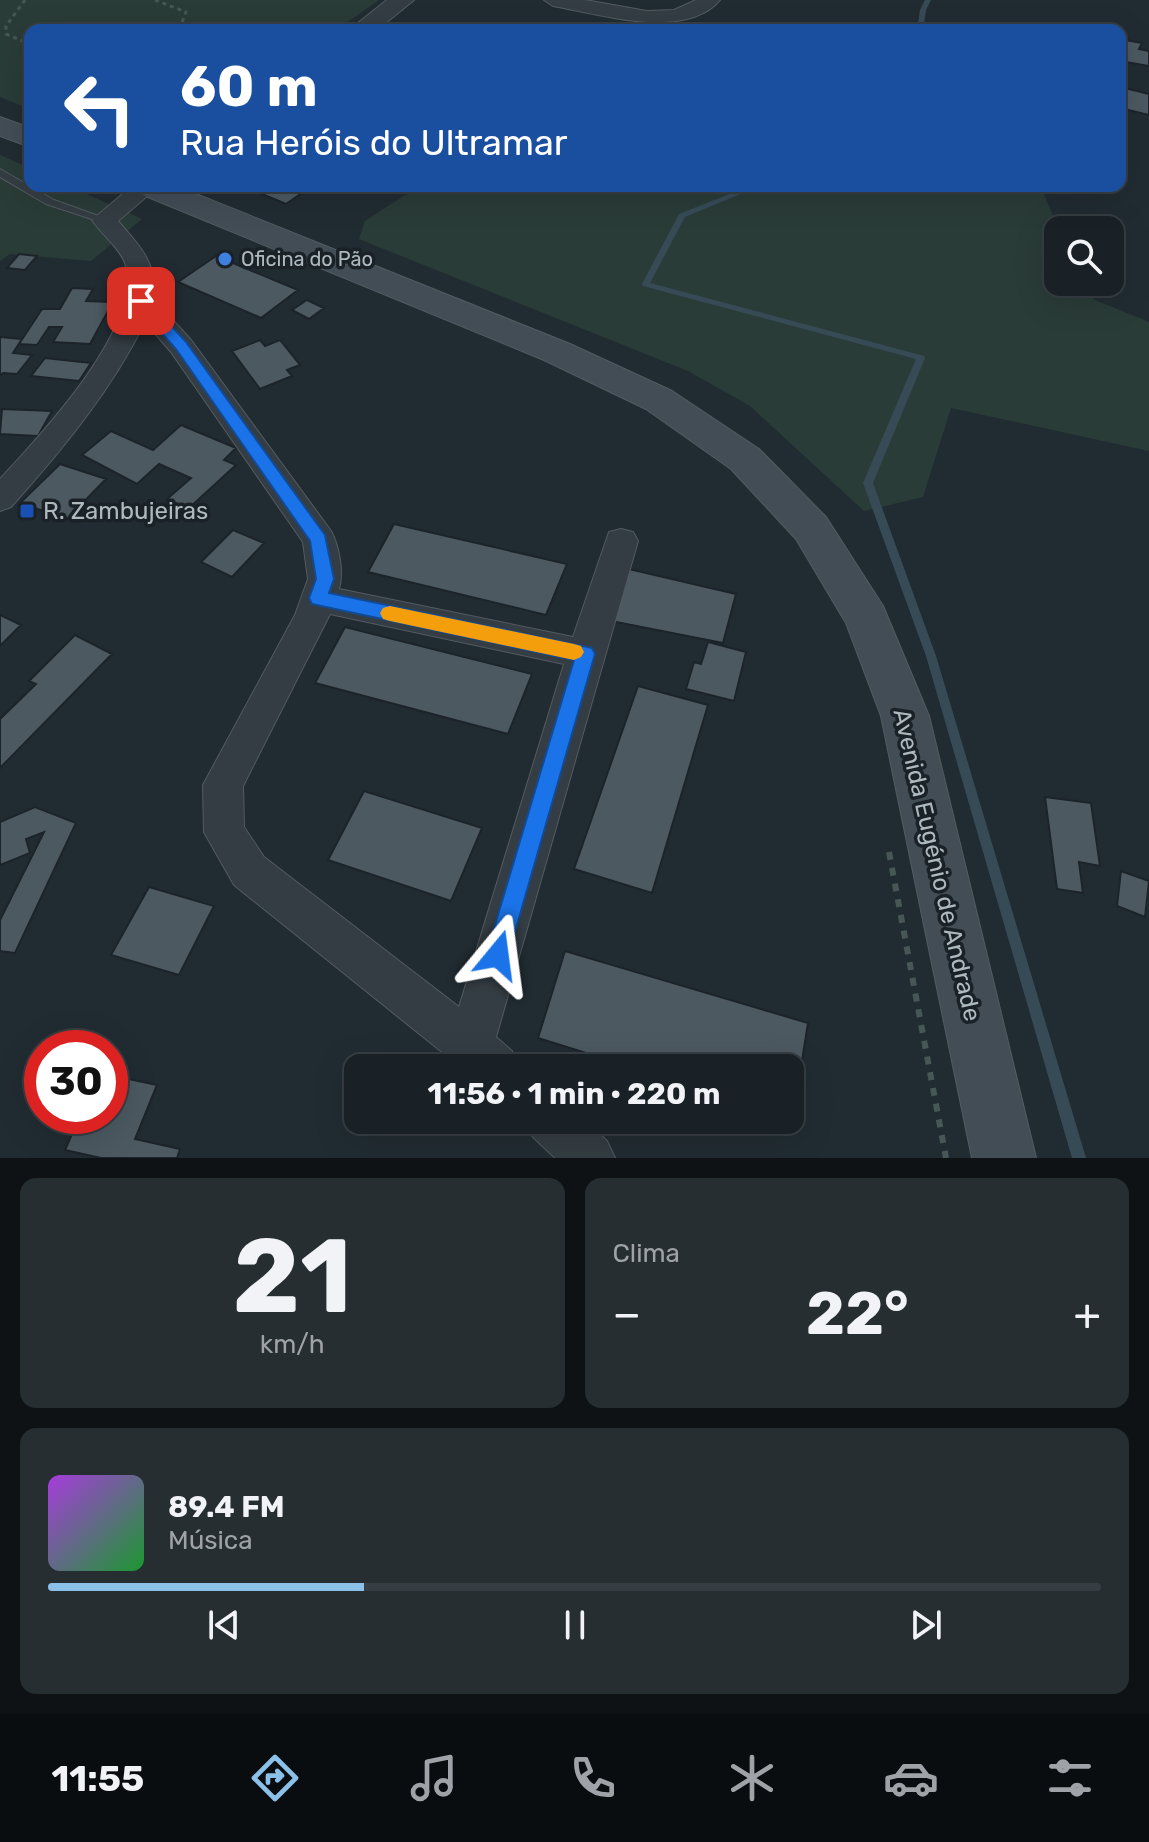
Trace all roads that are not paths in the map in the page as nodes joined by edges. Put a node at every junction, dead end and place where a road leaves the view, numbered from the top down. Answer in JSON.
{"nodes":[{"id":1,"x":402,"y":0,"type":"edge"},
{"id":2,"x":553,"y":0,"type":"edge"},
{"id":3,"x":711,"y":0,"type":"edge"},
{"id":4,"x":369,"y":24,"type":"edge"},
{"id":5,"x":0,"y":126,"type":"edge"},
{"id":6,"x":24,"y":136,"type":"edge"},
{"id":7,"x":0,"y":172,"type":"edge"},
{"id":8,"x":24,"y":186,"type":"edge"},
{"id":9,"x":33,"y":192,"type":"edge"},
{"id":10,"x":140,"y":192,"type":"edge"},
{"id":11,"x":163,"y":192,"type":"edge"},
{"id":12,"x":104,"y":220,"type":"junction"},
{"id":13,"x":141,"y":301,"type":"junction"},
{"id":14,"x":2,"y":493,"type":"edge"},
{"id":15,"x":621,"y":541,"type":"dead end"},
{"id":16,"x":318,"y":598,"type":"junction"},
{"id":17,"x":585,"y":654,"type":"junction"},
{"id":18,"x":480,"y":1054,"type":"edge"},
{"id":19,"x":484,"y":1054,"type":"edge"},
{"id":20,"x":565,"y":1134,"type":"edge"},
{"id":21,"x":590,"y":1158,"type":"edge"},
{"id":22,"x":1004,"y":1158,"type":"edge"}],
"edges":[{"from":1,"to":4,"type":"street"},
{"from":2,"to":3,"type":"street"},
{"from":5,"to":6,"type":"main road"},
{"from":7,"to":8,"type":"lane"},
{"from":9,"to":12,"type":"lane"},
{"from":10,"to":12,"type":"street"},
{"from":11,"to":22,"type":"main road","name":"Avenida Eugénio de Andrade"},
{"from":12,"to":13,"type":"street"},
{"from":13,"to":14,"type":"street"},
{"from":13,"to":16,"type":"street"},
{"from":15,"to":17,"type":"street"},
{"from":16,"to":17,"type":"street"},
{"from":16,"to":18,"type":"street"},
{"from":17,"to":19,"type":"street"},
{"from":20,"to":21,"type":"street"}]}
